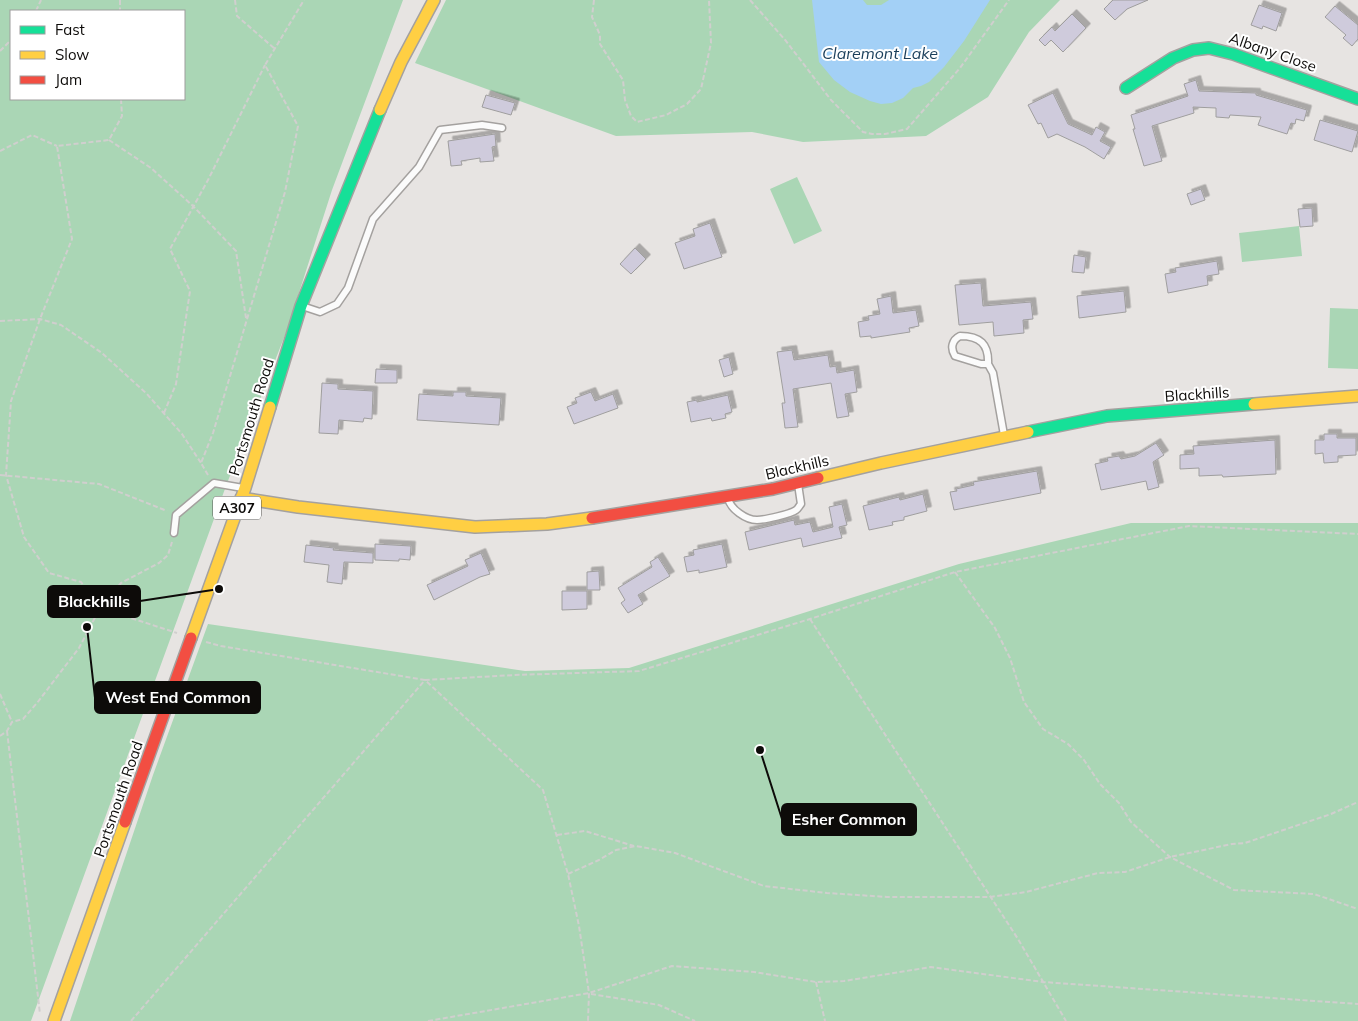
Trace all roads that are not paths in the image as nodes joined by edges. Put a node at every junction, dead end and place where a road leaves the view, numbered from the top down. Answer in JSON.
{"nodes":[{"id":1,"x":434,"y":0,"type":"edge"},
{"id":2,"x":1126,"y":88,"type":"dead end"},
{"id":3,"x":1358,"y":98,"type":"edge"},
{"id":4,"x":502,"y":128,"type":"dead end"},
{"id":5,"x":301,"y":306,"type":"junction"},
{"id":6,"x":988,"y":364,"type":"junction"},
{"id":7,"x":1358,"y":396,"type":"edge"},
{"id":8,"x":1004,"y":436,"type":"junction"},
{"id":9,"x":798,"y":482,"type":"junction"},
{"id":10,"x":243,"y":493,"type":"junction"},
{"id":11,"x":728,"y":496,"type":"junction"},
{"id":12,"x":174,"y":533,"type":"road end"},
{"id":13,"x":54,"y":1021,"type":"edge"}],
"edges":[{"from":1,"to":5,"type":"street","name":"Portsmouth Road","number":"A307"},
{"from":2,"to":3,"type":"street","name":"Albany Close"},
{"from":4,"to":5,"type":"lane"},
{"from":5,"to":10,"type":"street","name":"Portsmouth Road","number":"A307"},
{"from":6,"to":6,"type":"lane"},
{"from":6,"to":8,"type":"lane"},
{"from":7,"to":8,"type":"street","name":"Blackhills"},
{"from":8,"to":9,"type":"street","name":"Blackhills"},
{"from":9,"to":11,"type":"street","name":"Blackhills"},
{"from":9,"to":11,"type":"lane"},
{"from":10,"to":11,"type":"street","name":"Blackhills"},
{"from":10,"to":12,"type":"lane"},
{"from":10,"to":13,"type":"street","name":"Portsmouth Road","number":"A307"}]}
